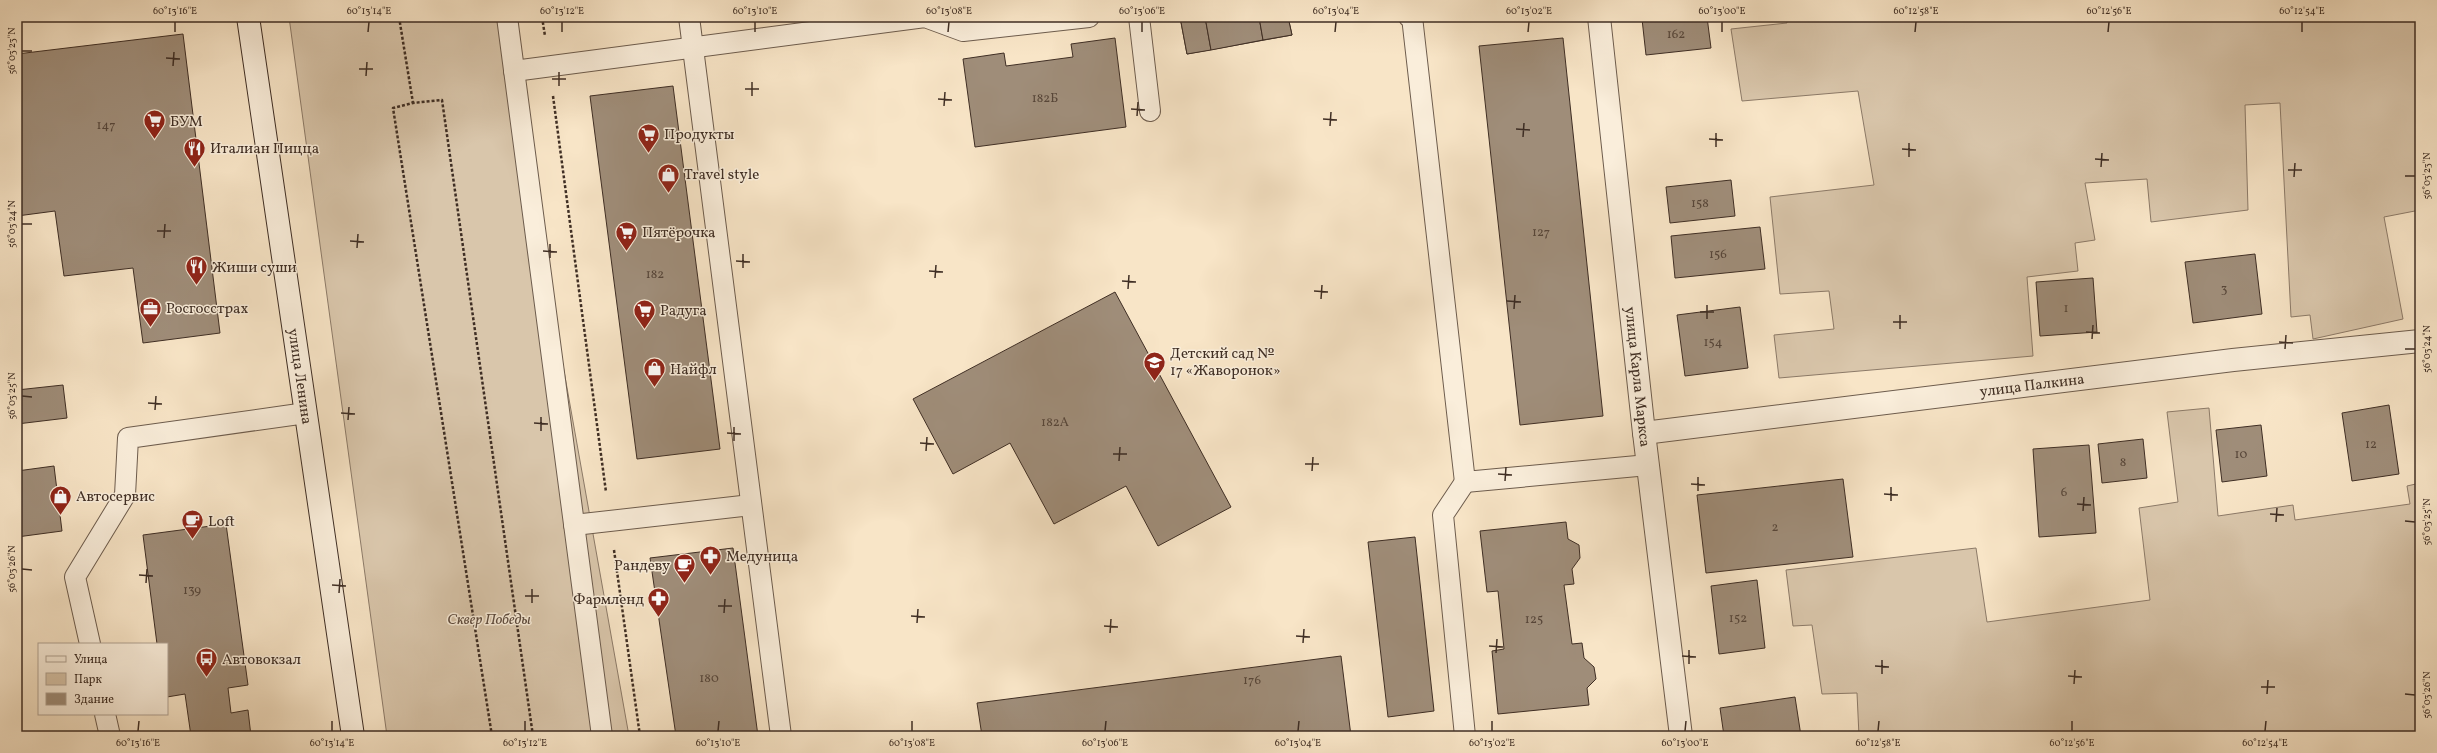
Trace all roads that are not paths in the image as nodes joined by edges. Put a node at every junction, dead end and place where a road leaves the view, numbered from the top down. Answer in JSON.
{"nodes":[{"id":1,"x":248,"y":17,"type":"edge"},
{"id":2,"x":507,"y":17,"type":"edge"},
{"id":3,"x":689,"y":17,"type":"edge"},
{"id":4,"x":1089,"y":17,"type":"edge"},
{"id":5,"x":1139,"y":17,"type":"edge"},
{"id":6,"x":1408,"y":17,"type":"edge"},
{"id":7,"x":1412,"y":17,"type":"edge"},
{"id":8,"x":1415,"y":17,"type":"edge"},
{"id":9,"x":1599,"y":17,"type":"edge"},
{"id":10,"x":693,"y":48,"type":"junction"},
{"id":11,"x":514,"y":71,"type":"junction"},
{"id":12,"x":1150,"y":111,"type":"dead end"},
{"id":13,"x":2420,"y":341,"type":"edge"},
{"id":14,"x":306,"y":414,"type":"junction"},
{"id":15,"x":1644,"y":433,"type":"junction"},
{"id":16,"x":1648,"y":464,"type":"junction"},
{"id":17,"x":1465,"y":482,"type":"junction"},
{"id":18,"x":750,"y":505,"type":"junction"},
{"id":19,"x":574,"y":525,"type":"junction"},
{"id":20,"x":90,"y":643,"type":"edge"},
{"id":21,"x":105,"y":715,"type":"edge"},
{"id":22,"x":110,"y":736,"type":"edge"},
{"id":23,"x":353,"y":736,"type":"edge"},
{"id":24,"x":602,"y":736,"type":"edge"},
{"id":25,"x":781,"y":736,"type":"edge"},
{"id":26,"x":1465,"y":736,"type":"edge"},
{"id":27,"x":1681,"y":736,"type":"edge"}],
"edges":[{"from":1,"to":14,"type":"street","name":"улица Ленина"},
{"from":2,"to":11,"type":"lane"},
{"from":3,"to":10,"type":"lane"},
{"from":4,"to":10,"type":"lane"},
{"from":5,"to":12,"type":"lane"},
{"from":6,"to":7,"type":"lane"},
{"from":7,"to":8,"type":"lane"},
{"from":7,"to":17,"type":"lane"},
{"from":9,"to":15,"type":"street","name":"улица Карла Маркса"},
{"from":10,"to":11,"type":"lane"},
{"from":10,"to":18,"type":"lane"},
{"from":11,"to":19,"type":"lane"},
{"from":13,"to":15,"type":"street","name":"улица Палкина"},
{"from":14,"to":20,"type":"lane"},
{"from":14,"to":23,"type":"street","name":"улица Ленина"},
{"from":15,"to":16,"type":"street","name":"улица Карла Маркса"},
{"from":16,"to":17,"type":"lane"},
{"from":16,"to":27,"type":"street","name":"улица Карла Маркса"},
{"from":17,"to":26,"type":"lane"},
{"from":18,"to":19,"type":"lane"},
{"from":18,"to":25,"type":"lane"},
{"from":19,"to":24,"type":"lane"},
{"from":21,"to":22,"type":"lane"}]}
